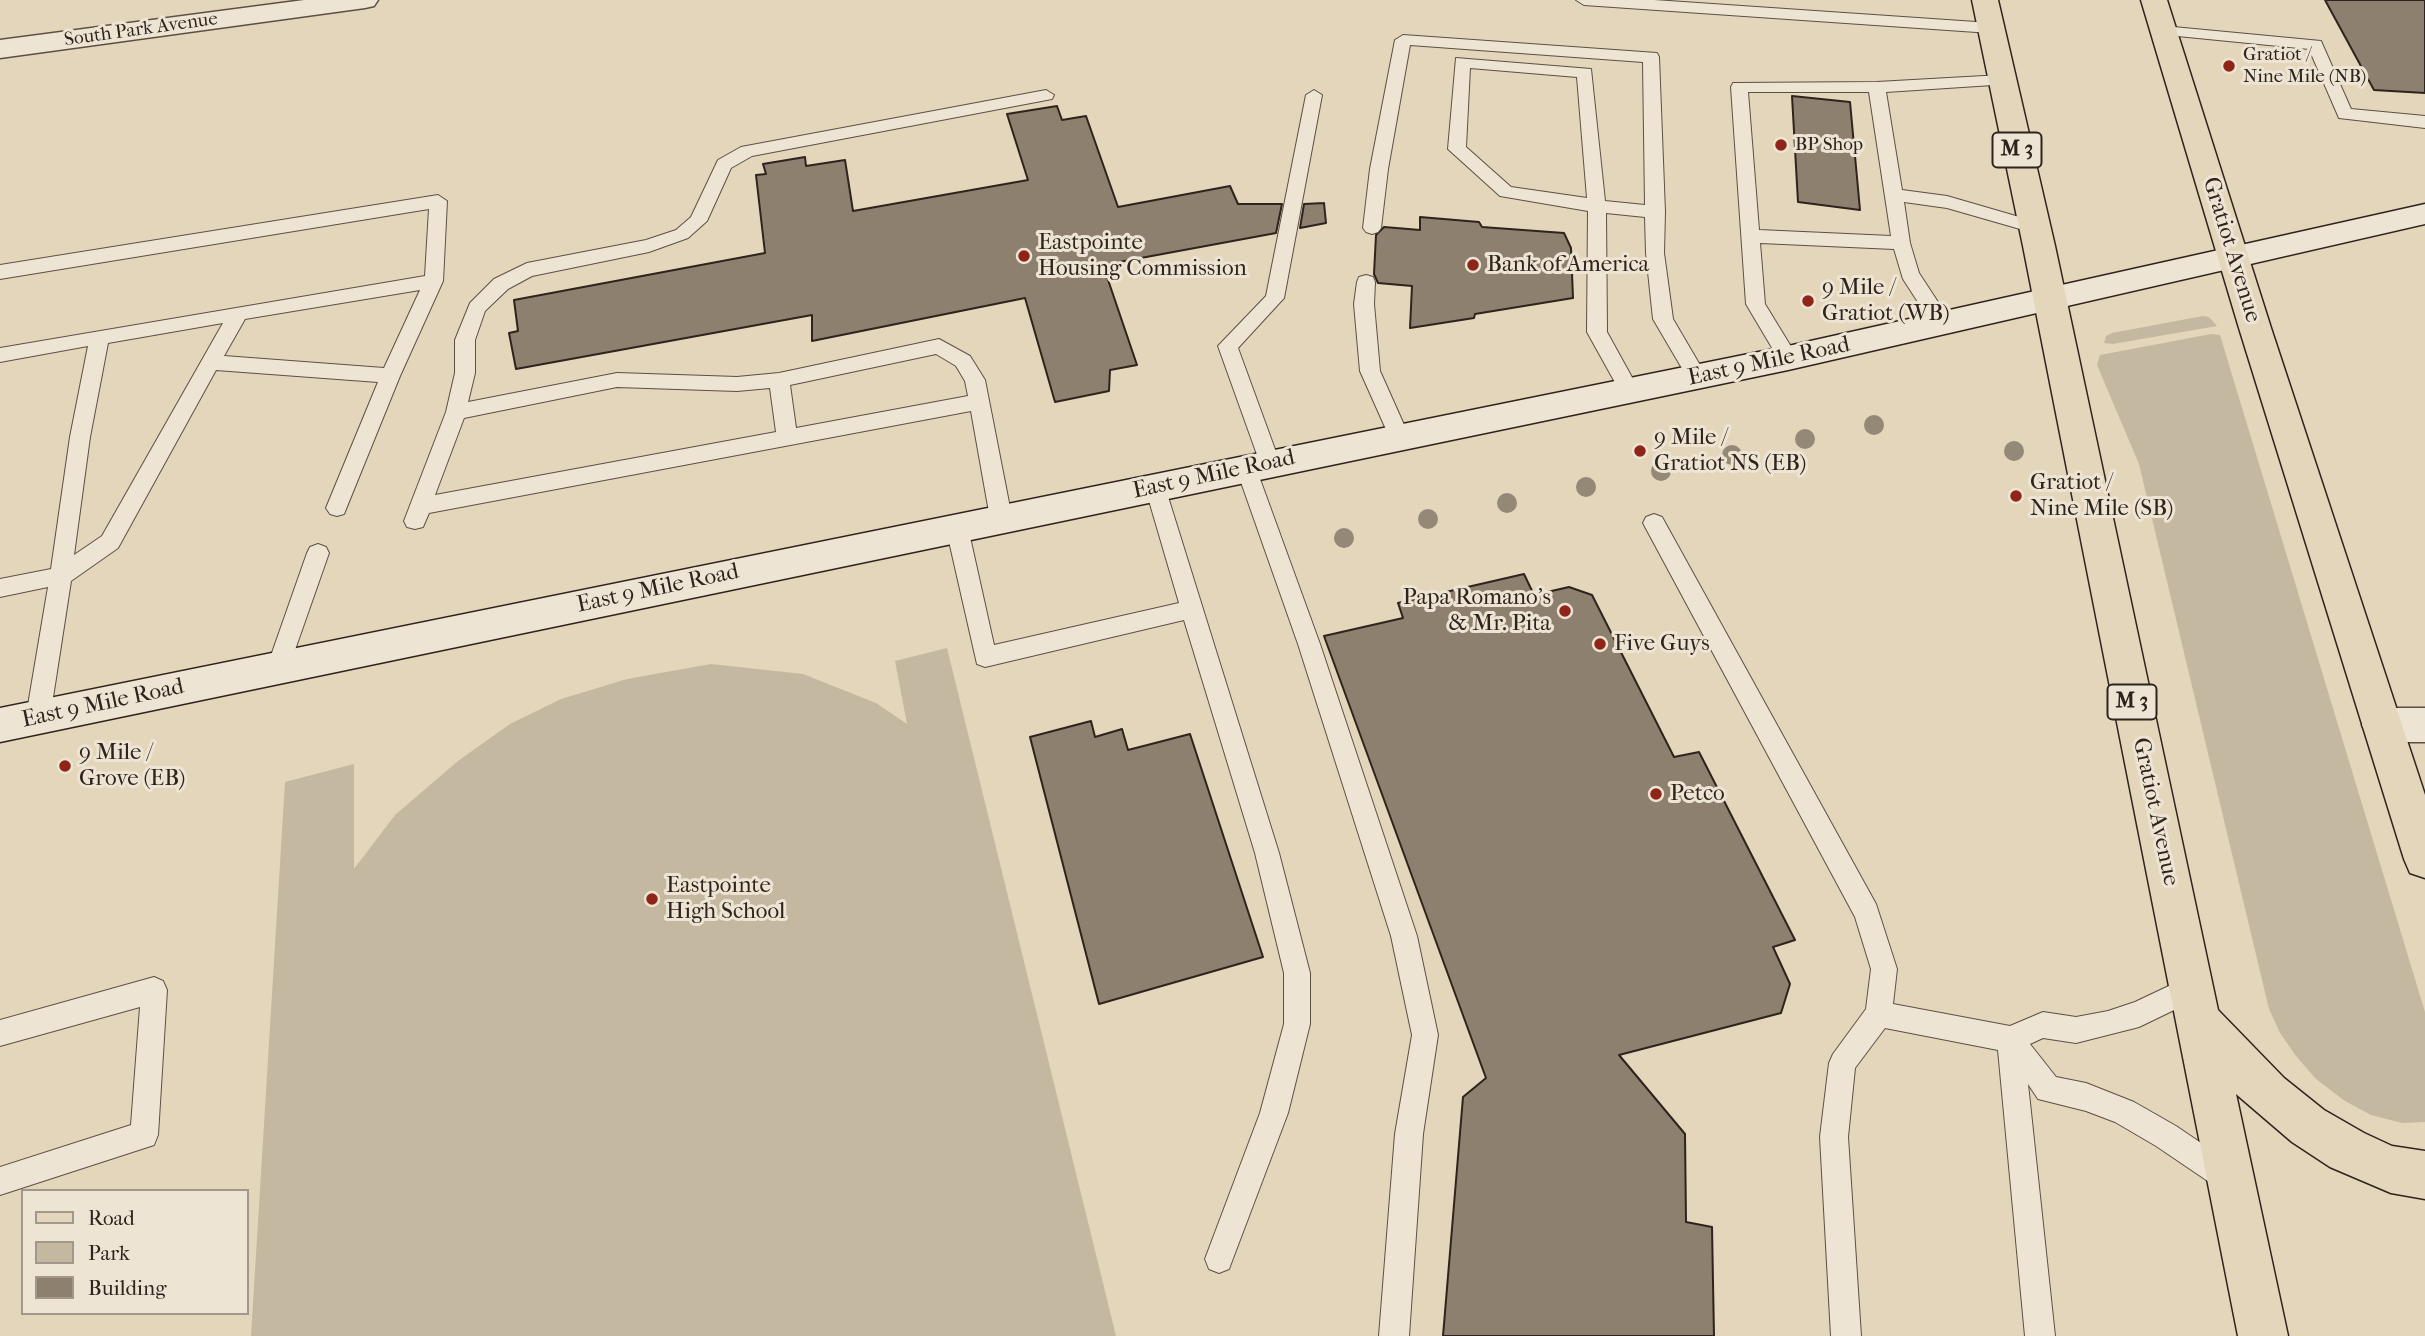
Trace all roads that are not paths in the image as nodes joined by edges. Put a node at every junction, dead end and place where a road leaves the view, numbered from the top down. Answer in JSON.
{"nodes":[{"id":1,"x":365,"y":0,"type":"edge"},
{"id":2,"x":1584,"y":0,"type":"edge"},
{"id":3,"x":1836,"y":0,"type":"edge"},
{"id":4,"x":2154,"y":0,"type":"edge"},
{"id":5,"x":1617,"y":2,"type":"edge"},
{"id":6,"x":1988,"y":14,"type":"edge"},
{"id":7,"x":1839,"y":19,"type":"junction"},
{"id":8,"x":2163,"y":31,"type":"junction"},
{"id":9,"x":1403,"y":40,"type":"joint"},
{"id":10,"x":0,"y":49,"type":"edge"},
{"id":11,"x":1651,"y":57,"type":"joint"},
{"id":12,"x":2002,"y":80,"type":"junction"},
{"id":13,"x":1877,"y":87,"type":"junction"},
{"id":14,"x":1046,"y":95,"type":"dead end"},
{"id":15,"x":1314,"y":95,"type":"dead end"},
{"id":16,"x":2425,"y":122,"type":"edge"},
{"id":17,"x":1894,"y":195,"type":"junction"},
{"id":18,"x":1597,"y":206,"type":"junction"},
{"id":19,"x":1656,"y":212,"type":"junction"},
{"id":20,"x":2425,"y":214,"type":"edge"},
{"id":21,"x":2034,"y":227,"type":"junction"},
{"id":22,"x":1372,"y":228,"type":"dead end"},
{"id":23,"x":1752,"y":236,"type":"junction"},
{"id":24,"x":1901,"y":243,"type":"junction"},
{"id":25,"x":2234,"y":259,"type":"junction"},
{"id":26,"x":0,"y":272,"type":"edge"},
{"id":27,"x":434,"y":281,"type":"junction"},
{"id":28,"x":1366,"y":282,"type":"dead end"},
{"id":29,"x":2050,"y":300,"type":"junction"},
{"id":30,"x":239,"y":313,"type":"junction"},
{"id":31,"x":1943,"y":325,"type":"junction"},
{"id":32,"x":99,"y":337,"type":"junction"},
{"id":33,"x":0,"y":355,"type":"edge"},
{"id":34,"x":1788,"y":358,"type":"junction"},
{"id":35,"x":210,"y":362,"type":"junction"},
{"id":36,"x":390,"y":376,"type":"junction"},
{"id":37,"x":1697,"y":377,"type":"junction"},
{"id":38,"x":779,"y":380,"type":"junction"},
{"id":39,"x":1629,"y":390,"type":"junction"},
{"id":40,"x":977,"y":402,"type":"junction"},
{"id":41,"x":456,"y":412,"type":"junction"},
{"id":42,"x":1399,"y":436,"type":"junction"},
{"id":43,"x":787,"y":437,"type":"junction"},
{"id":44,"x":1258,"y":465,"type":"junction"},
{"id":45,"x":1155,"y":487,"type":"junction"},
{"id":46,"x":337,"y":508,"type":"dead end"},
{"id":47,"x":418,"y":513,"type":"joint"},
{"id":48,"x":1001,"y":518,"type":"junction"},
{"id":49,"x":1654,"y":523,"type":"dead end"},
{"id":50,"x":957,"y":528,"type":"junction"},
{"id":51,"x":318,"y":554,"type":"dead end"},
{"id":52,"x":61,"y":576,"type":"junction"},
{"id":53,"x":0,"y":588,"type":"edge"},
{"id":54,"x":1192,"y":609,"type":"junction"},
{"id":55,"x":278,"y":667,"type":"junction"},
{"id":56,"x":38,"y":718,"type":"junction"},
{"id":57,"x":0,"y":725,"type":"edge"},
{"id":58,"x":2382,"y":725,"type":"junction"},
{"id":59,"x":2425,"y":726,"type":"edge"},
{"id":60,"x":2425,"y":859,"type":"edge"},
{"id":61,"x":2196,"y":1005,"type":"junction"},
{"id":62,"x":1879,"y":1013,"type":"junction"},
{"id":63,"x":0,"y":1033,"type":"edge"},
{"id":64,"x":2010,"y":1039,"type":"junction"},
{"id":65,"x":2425,"y":1175,"type":"edge"},
{"id":66,"x":2229,"y":1178,"type":"junction"},
{"id":67,"x":0,"y":1181,"type":"edge"},
{"id":68,"x":1219,"y":1259,"type":"dead end"},
{"id":69,"x":1394,"y":1336,"type":"edge"},
{"id":70,"x":1846,"y":1336,"type":"edge"},
{"id":71,"x":2040,"y":1336,"type":"edge"},
{"id":72,"x":2263,"y":1336,"type":"edge"}],
"edges":[{"from":1,"to":10,"type":"main road","name":"South Park Avenue"},
{"from":2,"to":5,"type":"lane"},
{"from":3,"to":7,"type":"lane"},
{"from":4,"to":8,"type":"main road","name":"Gratiot Avenue"},
{"from":5,"to":7,"type":"lane"},
{"from":6,"to":7,"type":"lane"},
{"from":6,"to":12,"type":"main road","name":"Gratiot Avenue","number":"M 3"},
{"from":8,"to":16,"type":"lane"},
{"from":8,"to":25,"type":"main road","name":"Gratiot Avenue"},
{"from":9,"to":11,"type":"lane"},
{"from":9,"to":22,"type":"lane"},
{"from":11,"to":19,"type":"lane"},
{"from":12,"to":13,"type":"lane"},
{"from":12,"to":21,"type":"main road","name":"Gratiot Avenue","number":"M 3"},
{"from":13,"to":17,"type":"lane"},
{"from":13,"to":23,"type":"lane"},
{"from":14,"to":41,"type":"lane"},
{"from":15,"to":44,"type":"lane"},
{"from":17,"to":21,"type":"lane"},
{"from":17,"to":24,"type":"lane"},
{"from":18,"to":18,"type":"lane"},
{"from":18,"to":19,"type":"lane"},
{"from":18,"to":39,"type":"lane"},
{"from":19,"to":37,"type":"lane"},
{"from":20,"to":25,"type":"main road","name":"East 9 Mile Road"},
{"from":21,"to":29,"type":"main road","name":"Gratiot Avenue","number":"M 3"},
{"from":23,"to":24,"type":"lane"},
{"from":23,"to":34,"type":"lane"},
{"from":24,"to":31,"type":"lane"},
{"from":25,"to":29,"type":"main road","name":"East 9 Mile Road"},
{"from":25,"to":58,"type":"main road","name":"Gratiot Avenue"},
{"from":26,"to":27,"type":"lane"},
{"from":27,"to":30,"type":"lane"},
{"from":27,"to":36,"type":"lane"},
{"from":28,"to":42,"type":"lane"},
{"from":29,"to":31,"type":"main road","name":"East 9 Mile Road"},
{"from":29,"to":61,"type":"main road","name":"Gratiot Avenue","number":"M 3"},
{"from":30,"to":32,"type":"lane"},
{"from":30,"to":35,"type":"lane"},
{"from":31,"to":34,"type":"main road","name":"East 9 Mile Road"},
{"from":32,"to":33,"type":"lane"},
{"from":32,"to":52,"type":"lane"},
{"from":34,"to":37,"type":"main road","name":"East 9 Mile Road"},
{"from":35,"to":36,"type":"lane"},
{"from":35,"to":52,"type":"lane"},
{"from":36,"to":46,"type":"lane"},
{"from":37,"to":39,"type":"main road","name":"East 9 Mile Road"},
{"from":38,"to":40,"type":"lane"},
{"from":38,"to":41,"type":"lane"},
{"from":38,"to":43,"type":"lane"},
{"from":39,"to":42,"type":"main road","name":"East 9 Mile Road"},
{"from":40,"to":43,"type":"lane"},
{"from":40,"to":48,"type":"lane"},
{"from":41,"to":47,"type":"lane"},
{"from":42,"to":44,"type":"main road","name":"East 9 Mile Road"},
{"from":43,"to":47,"type":"lane"},
{"from":44,"to":45,"type":"main road","name":"East 9 Mile Road"},
{"from":44,"to":69,"type":"lane"},
{"from":45,"to":48,"type":"main road","name":"East 9 Mile Road"},
{"from":45,"to":54,"type":"lane"},
{"from":48,"to":50,"type":"main road","name":"East 9 Mile Road"},
{"from":49,"to":62,"type":"lane"},
{"from":50,"to":54,"type":"lane"},
{"from":50,"to":55,"type":"main road","name":"East 9 Mile Road"},
{"from":51,"to":55,"type":"lane"},
{"from":52,"to":53,"type":"lane"},
{"from":52,"to":56,"type":"lane"},
{"from":54,"to":68,"type":"lane"},
{"from":55,"to":56,"type":"main road","name":"East 9 Mile Road"},
{"from":56,"to":57,"type":"main road","name":"East 9 Mile Road"},
{"from":58,"to":59,"type":"main road"},
{"from":58,"to":60,"type":"main road","name":"Gratiot Avenue"},
{"from":61,"to":64,"type":"lane"},
{"from":61,"to":65,"type":"main road"},
{"from":61,"to":66,"type":"main road","name":"Gratiot Avenue","number":"M 3"},
{"from":62,"to":64,"type":"lane"},
{"from":62,"to":70,"type":"lane"},
{"from":63,"to":67,"type":"lane"},
{"from":64,"to":66,"type":"lane"},
{"from":64,"to":71,"type":"lane"},
{"from":66,"to":72,"type":"main road","name":"Gratiot Avenue","number":"M 3"}]}
